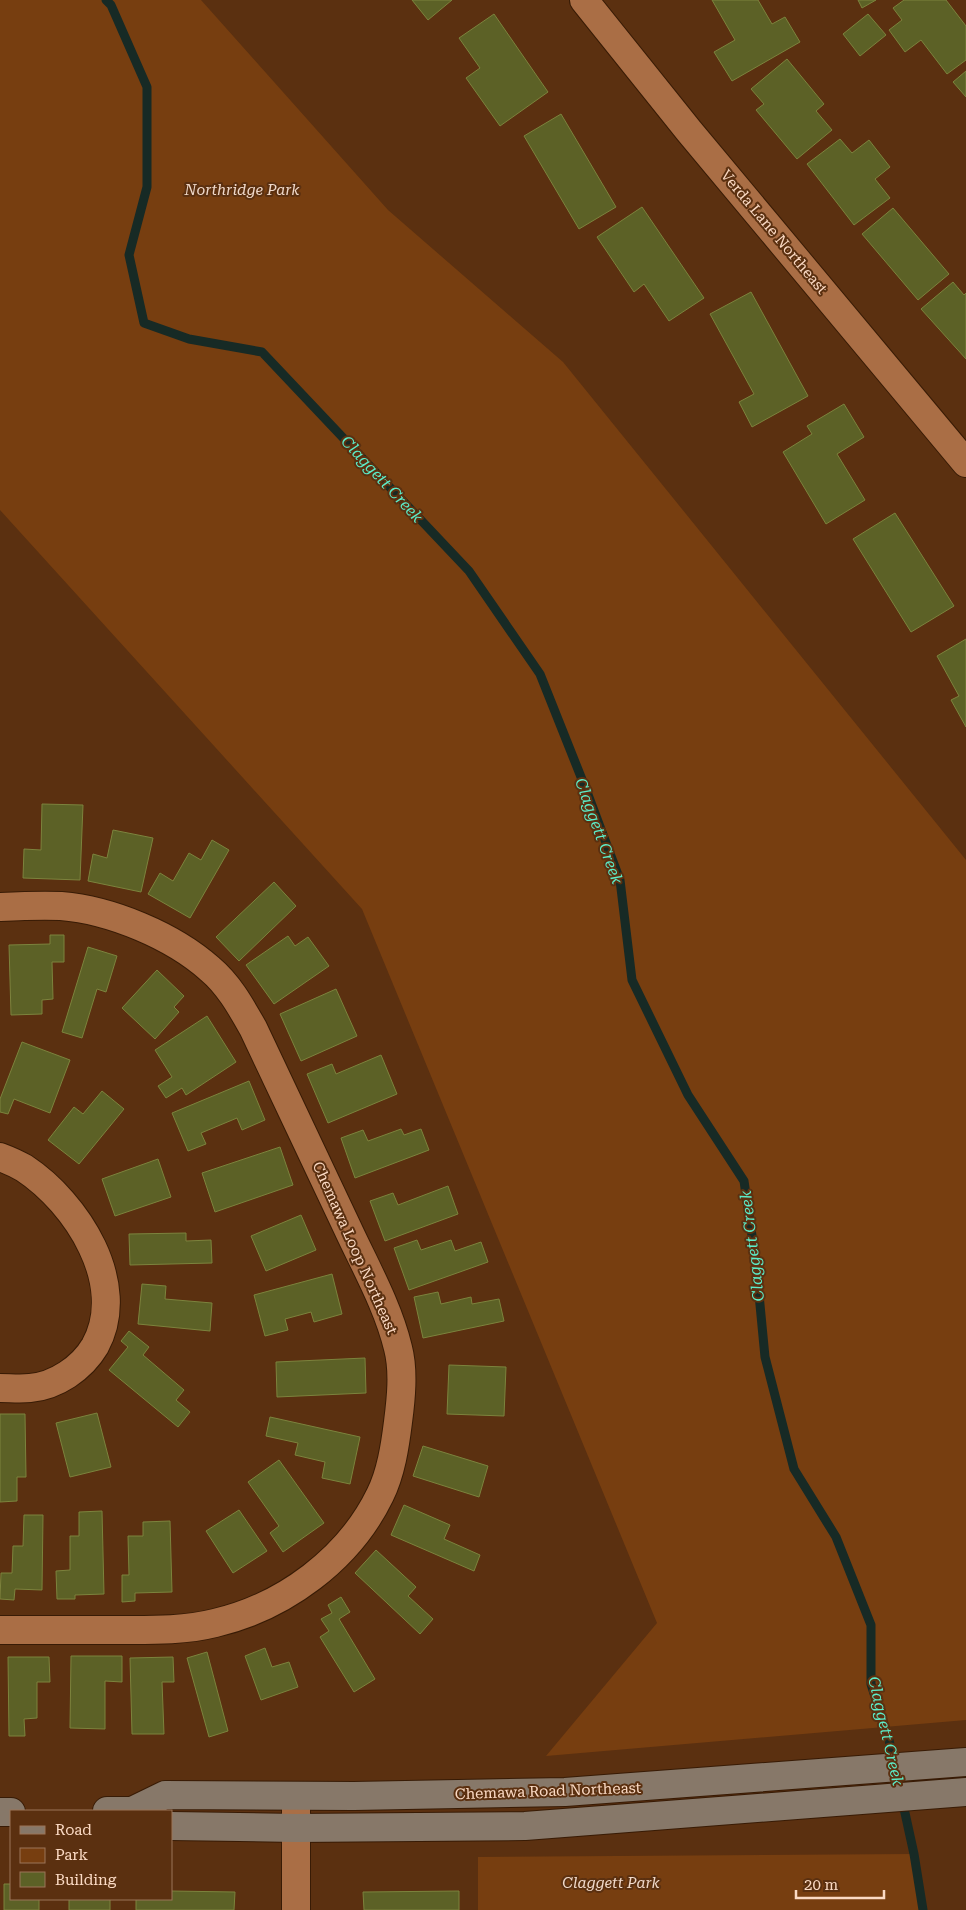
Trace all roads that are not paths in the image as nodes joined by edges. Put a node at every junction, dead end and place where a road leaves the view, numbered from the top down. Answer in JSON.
{"nodes":[{"id":1,"x":584,"y":0,"type":"edge"},
{"id":2,"x":966,"y":463,"type":"edge"},
{"id":3,"x":0,"y":907,"type":"edge"},
{"id":4,"x":0,"y":1157,"type":"edge"},
{"id":5,"x":0,"y":1388,"type":"edge"},
{"id":6,"x":0,"y":1630,"type":"edge"},
{"id":7,"x":966,"y":1762,"type":"edge"},
{"id":8,"x":966,"y":1792,"type":"edge"},
{"id":9,"x":296,"y":1796,"type":"junction"},
{"id":10,"x":134,"y":1810,"type":"edge"},
{"id":11,"x":172,"y":1826,"type":"edge"},
{"id":12,"x":296,"y":1828,"type":"junction"},
{"id":13,"x":296,"y":1910,"type":"edge"}],
"edges":[{"from":1,"to":2,"type":"street","name":"Verda Lane Northeast"},
{"from":3,"to":6,"type":"street","name":"Chemawa Loop Northeast"},
{"from":4,"to":5,"type":"street"},
{"from":7,"to":9,"type":"main road","name":"Chemawa Road Northeast"},
{"from":8,"to":12,"type":"main road","name":"Chemawa Road Northeast"},
{"from":9,"to":10,"type":"main road","name":"Chemawa Road Northeast"},
{"from":9,"to":12,"type":"street"},
{"from":11,"to":12,"type":"main road","name":"Chemawa Road Northeast"},
{"from":12,"to":13,"type":"street"}]}
